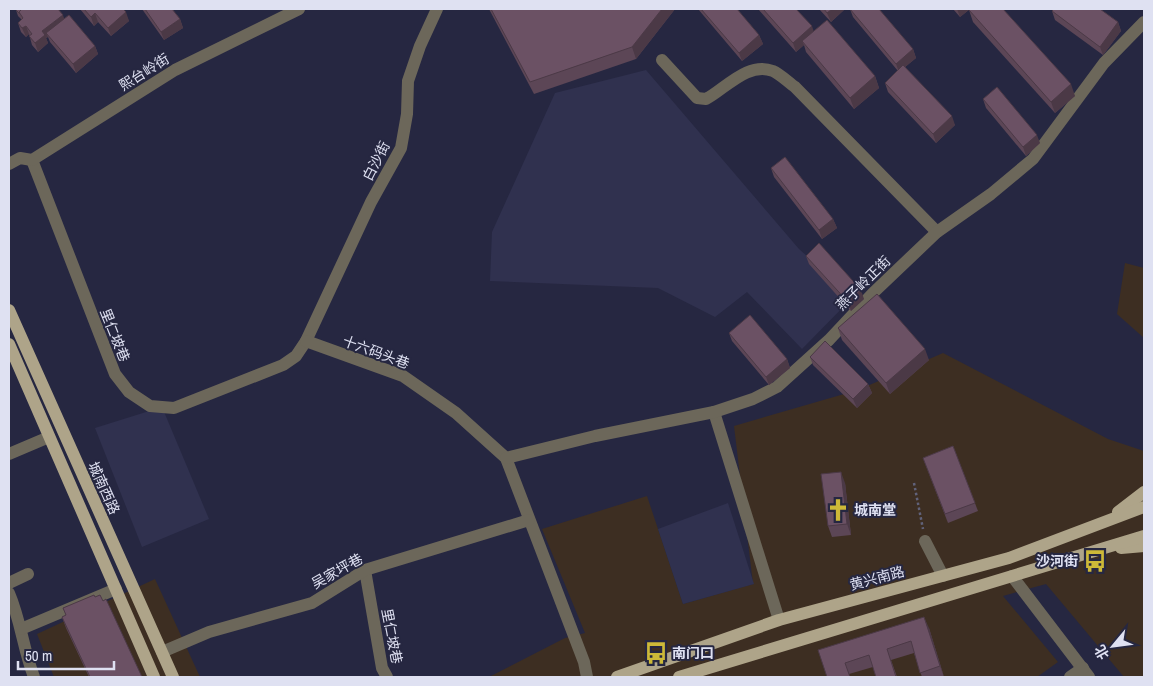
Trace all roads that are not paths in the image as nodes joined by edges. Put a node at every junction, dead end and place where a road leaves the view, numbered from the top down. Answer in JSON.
{"nodes":[{"id":1,"x":299,"y":9,"type":"edge"},
{"id":2,"x":437,"y":9,"type":"edge"},
{"id":3,"x":1144,"y":22,"type":"edge"},
{"id":4,"x":662,"y":60,"type":"dead end"},
{"id":5,"x":32,"y":160,"type":"junction"},
{"id":6,"x":9,"y":164,"type":"edge"},
{"id":7,"x":937,"y":232,"type":"junction"},
{"id":8,"x":9,"y":310,"type":"edge"},
{"id":9,"x":315,"y":318,"type":"joint"},
{"id":10,"x":306,"y":342,"type":"junction"},
{"id":11,"x":9,"y":344,"type":"edge"},
{"id":12,"x":714,"y":412,"type":"junction"},
{"id":13,"x":49,"y":437,"type":"junction"},
{"id":14,"x":9,"y":454,"type":"edge"},
{"id":15,"x":506,"y":458,"type":"junction"},
{"id":16,"x":1144,"y":492,"type":"edge"},
{"id":17,"x":1144,"y":507,"type":"edge"},
{"id":18,"x":529,"y":520,"type":"junction"},
{"id":19,"x":1097,"y":526,"type":"junction"},
{"id":20,"x":1144,"y":536,"type":"edge"},
{"id":21,"x":924,"y":541,"type":"road end"},
{"id":22,"x":1144,"y":546,"type":"edge"},
{"id":23,"x":1098,"y":549,"type":"junction"},
{"id":24,"x":365,"y":570,"type":"junction"},
{"id":25,"x":28,"y":574,"type":"dead end"},
{"id":26,"x":943,"y":576,"type":"junction"},
{"id":27,"x":1012,"y":576,"type":"junction"},
{"id":28,"x":9,"y":584,"type":"edge"},
{"id":29,"x":116,"y":589,"type":"junction"},
{"id":30,"x":9,"y":593,"type":"edge"},
{"id":31,"x":779,"y":620,"type":"junction"},
{"id":32,"x":21,"y":629,"type":"junction"},
{"id":33,"x":162,"y":652,"type":"junction"},
{"id":34,"x":646,"y":672,"type":"edge"},
{"id":35,"x":1086,"y":673,"type":"edge"},
{"id":36,"x":34,"y":677,"type":"edge"},
{"id":37,"x":154,"y":677,"type":"edge"},
{"id":38,"x":173,"y":677,"type":"edge"},
{"id":39,"x":387,"y":677,"type":"edge"},
{"id":40,"x":588,"y":677,"type":"edge"},
{"id":41,"x":617,"y":677,"type":"edge"},
{"id":42,"x":679,"y":677,"type":"edge"},
{"id":43,"x":1070,"y":677,"type":"edge"}],
"edges":[{"from":1,"to":5,"type":"street","name":"熙台岭街"},
{"from":2,"to":9,"type":"street","name":"白沙街"},
{"from":3,"to":7,"type":"street","name":"燕子岭正街"},
{"from":4,"to":7,"type":"street"},
{"from":5,"to":6,"type":"street","name":"熙台岭街"},
{"from":5,"to":10,"type":"street","name":"里仁坡巷"},
{"from":7,"to":12,"type":"street","name":"燕子岭正街"},
{"from":8,"to":33,"type":"main road","name":"城南西路"},
{"from":9,"to":10,"type":"street","name":"里仁坡巷"},
{"from":10,"to":15,"type":"street","name":"十六码头巷"},
{"from":11,"to":13,"type":"main road"},
{"from":12,"to":15,"type":"street","name":"燕子岭正街"},
{"from":12,"to":31,"type":"street"},
{"from":13,"to":14,"type":"street"},
{"from":13,"to":29,"type":"main road"},
{"from":15,"to":18,"type":"street"},
{"from":16,"to":19,"type":"main road"},
{"from":17,"to":19,"type":"main road","name":"黄兴南路"},
{"from":18,"to":24,"type":"street","name":"吴家坪巷"},
{"from":18,"to":40,"type":"street"},
{"from":19,"to":26,"type":"main road","name":"黄兴南路"},
{"from":20,"to":23,"type":"main road"},
{"from":21,"to":26,"type":"street"},
{"from":22,"to":23,"type":"main road"},
{"from":23,"to":27,"type":"main road"},
{"from":24,"to":33,"type":"street","name":"吴家坪巷"},
{"from":24,"to":39,"type":"street","name":"里仁坡巷"},
{"from":25,"to":28,"type":"street"},
{"from":26,"to":31,"type":"main road","name":"黄兴南路"},
{"from":27,"to":35,"type":"street"},
{"from":27,"to":42,"type":"main road"},
{"from":29,"to":32,"type":"street"},
{"from":29,"to":37,"type":"main road"},
{"from":30,"to":32,"type":"street"},
{"from":31,"to":34,"type":"main road","name":"黄兴南路"},
{"from":32,"to":36,"type":"street"},
{"from":33,"to":38,"type":"main road","name":"城南西路"},
{"from":34,"to":41,"type":"main road","name":"黄兴南路"},
{"from":35,"to":43,"type":"street"}]}
